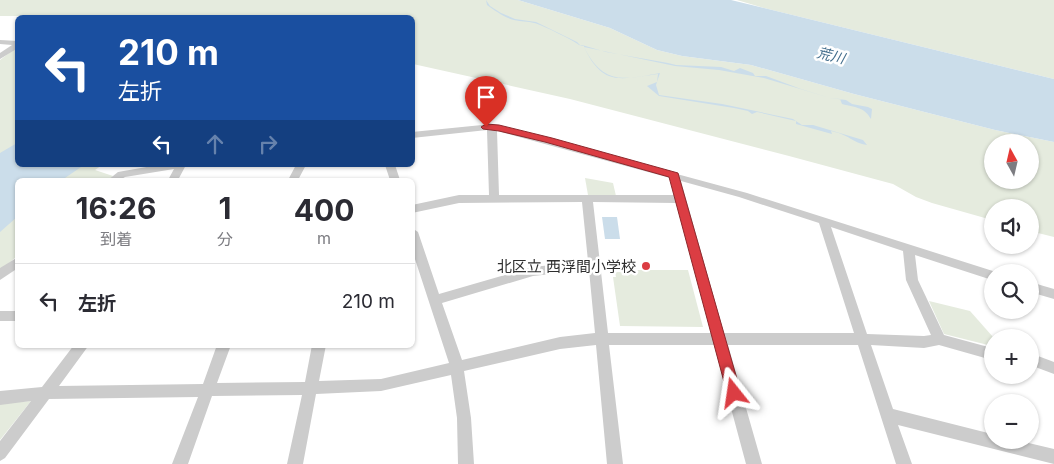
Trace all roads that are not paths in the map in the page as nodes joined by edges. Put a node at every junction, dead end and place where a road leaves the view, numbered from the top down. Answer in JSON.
{"nodes":[{"id":1,"x":0,"y":42,"type":"edge"},
{"id":2,"x":15,"y":43,"type":"edge"},
{"id":3,"x":15,"y":45,"type":"edge"},
{"id":4,"x":0,"y":57,"type":"edge"},
{"id":5,"x":492,"y":127,"type":"junction"},
{"id":6,"x":415,"y":135,"type":"edge"},
{"id":7,"x":166,"y":167,"type":"edge"},
{"id":8,"x":674,"y":175,"type":"junction"},
{"id":9,"x":116,"y":178,"type":"edge"},
{"id":10,"x":494,"y":198,"type":"junction"},
{"id":11,"x":586,"y":198,"type":"junction"},
{"id":12,"x":681,"y":199,"type":"junction"},
{"id":13,"x":415,"y":208,"type":"edge"},
{"id":14,"x":823,"y":220,"type":"junction"},
{"id":15,"x":415,"y":240,"type":"edge"},
{"id":16,"x":908,"y":247,"type":"junction"},
{"id":17,"x":15,"y":264,"type":"edge"},
{"id":18,"x":593,"y":265,"type":"junction"},
{"id":19,"x":984,"y":272,"type":"edge"},
{"id":20,"x":0,"y":276,"type":"edge"},
{"id":21,"x":1039,"y":290,"type":"edge"},
{"id":22,"x":1054,"y":294,"type":"edge"},
{"id":23,"x":436,"y":300,"type":"junction"},
{"id":24,"x":0,"y":316,"type":"edge"},
{"id":25,"x":15,"y":316,"type":"edge"},
{"id":26,"x":602,"y":339,"type":"junction"},
{"id":27,"x":719,"y":339,"type":"junction"},
{"id":28,"x":863,"y":339,"type":"junction"},
{"id":29,"x":939,"y":339,"type":"junction"},
{"id":30,"x":80,"y":348,"type":"edge"},
{"id":31,"x":223,"y":348,"type":"edge"},
{"id":32,"x":318,"y":348,"type":"edge"},
{"id":33,"x":984,"y":352,"type":"edge"},
{"id":34,"x":1039,"y":362,"type":"edge"},
{"id":35,"x":458,"y":367,"type":"junction"},
{"id":36,"x":1054,"y":368,"type":"edge"},
{"id":37,"x":309,"y":388,"type":"junction"},
{"id":38,"x":208,"y":390,"type":"junction"},
{"id":39,"x":45,"y":393,"type":"junction"},
{"id":40,"x":0,"y":398,"type":"edge"},
{"id":41,"x":888,"y":415,"type":"junction"},
{"id":42,"x":0,"y":453,"type":"edge"},
{"id":43,"x":1054,"y":457,"type":"edge"},
{"id":44,"x":180,"y":464,"type":"edge"},
{"id":45,"x":296,"y":464,"type":"edge"},
{"id":46,"x":466,"y":464,"type":"edge"},
{"id":47,"x":615,"y":464,"type":"edge"},
{"id":48,"x":754,"y":464,"type":"edge"},
{"id":49,"x":904,"y":464,"type":"edge"}],
"edges":[{"from":1,"to":2,"type":"street"},
{"from":3,"to":4,"type":"street"},
{"from":5,"to":6,"type":"street"},
{"from":5,"to":8,"type":"street"},
{"from":5,"to":10,"type":"street"},
{"from":7,"to":9,"type":"street"},
{"from":8,"to":12,"type":"street"},
{"from":8,"to":14,"type":"street"},
{"from":10,"to":11,"type":"street"},
{"from":10,"to":13,"type":"street"},
{"from":11,"to":12,"type":"street"},
{"from":11,"to":18,"type":"street"},
{"from":12,"to":27,"type":"street"},
{"from":14,"to":16,"type":"street"},
{"from":14,"to":28,"type":"street"},
{"from":15,"to":23,"type":"street"},
{"from":16,"to":19,"type":"street"},
{"from":16,"to":29,"type":"street"},
{"from":17,"to":20,"type":"street"},
{"from":18,"to":23,"type":"street"},
{"from":18,"to":26,"type":"street"},
{"from":21,"to":22,"type":"street"},
{"from":23,"to":35,"type":"street"},
{"from":24,"to":25,"type":"street"},
{"from":26,"to":27,"type":"street"},
{"from":26,"to":35,"type":"street"},
{"from":26,"to":47,"type":"street"},
{"from":27,"to":28,"type":"street"},
{"from":27,"to":48,"type":"street"},
{"from":28,"to":29,"type":"street"},
{"from":28,"to":41,"type":"street"},
{"from":29,"to":33,"type":"street"},
{"from":30,"to":39,"type":"street"},
{"from":31,"to":38,"type":"street"},
{"from":32,"to":37,"type":"street"},
{"from":34,"to":36,"type":"street"},
{"from":35,"to":37,"type":"street"},
{"from":35,"to":46,"type":"street"},
{"from":37,"to":38,"type":"street"},
{"from":37,"to":45,"type":"street"},
{"from":38,"to":39,"type":"street"},
{"from":38,"to":44,"type":"street"},
{"from":39,"to":40,"type":"street"},
{"from":39,"to":42,"type":"street"},
{"from":41,"to":43,"type":"street"},
{"from":41,"to":49,"type":"street"}]}
